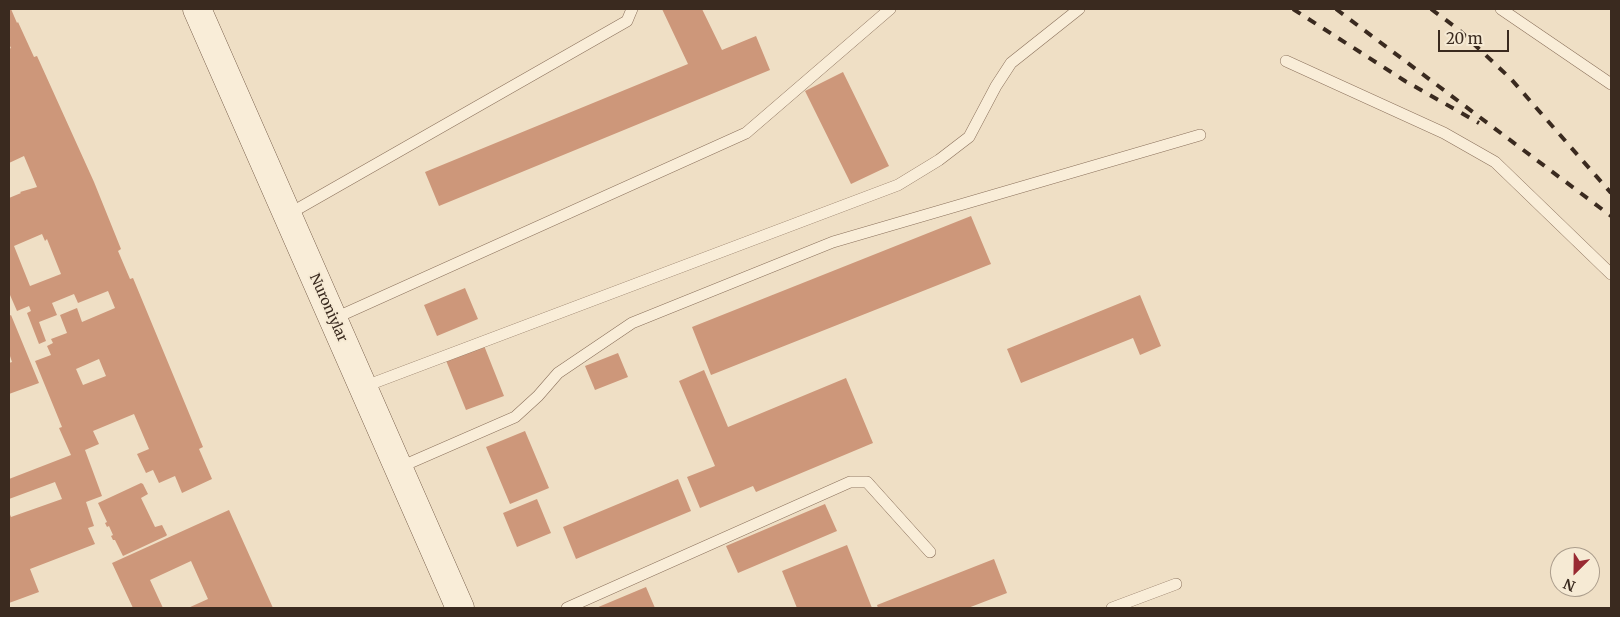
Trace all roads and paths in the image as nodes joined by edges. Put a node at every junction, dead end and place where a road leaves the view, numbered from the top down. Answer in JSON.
{"nodes":[{"id":1,"x":197,"y":9,"type":"edge"},
{"id":2,"x":632,"y":9,"type":"edge"},
{"id":3,"x":890,"y":9,"type":"edge"},
{"id":4,"x":1079,"y":9,"type":"edge"},
{"id":5,"x":1501,"y":9,"type":"edge"},
{"id":6,"x":1286,"y":61,"type":"dead end"},
{"id":7,"x":1611,"y":84,"type":"edge"},
{"id":8,"x":1200,"y":135,"type":"dead end"},
{"id":9,"x":287,"y":215,"type":"junction"},
{"id":10,"x":1611,"y":274,"type":"edge"},
{"id":11,"x":333,"y":319,"type":"junction"},
{"id":12,"x":363,"y":387,"type":"junction"},
{"id":13,"x":398,"y":468,"type":"junction"},
{"id":14,"x":930,"y":552,"type":"dead end"},
{"id":15,"x":1176,"y":584,"type":"dead end"},
{"id":16,"x":460,"y":608,"type":"edge"},
{"id":17,"x":567,"y":608,"type":"edge"},
{"id":18,"x":1112,"y":608,"type":"edge"}],
"edges":[{"from":1,"to":9,"type":"main road","name":"Nuroniylar"},
{"from":2,"to":9,"type":"lane"},
{"from":3,"to":11,"type":"lane"},
{"from":4,"to":12,"type":"lane"},
{"from":5,"to":7,"type":"lane"},
{"from":6,"to":10,"type":"lane"},
{"from":8,"to":13,"type":"lane"},
{"from":9,"to":11,"type":"main road","name":"Nuroniylar"},
{"from":11,"to":12,"type":"main road","name":"Nuroniylar"},
{"from":12,"to":13,"type":"main road","name":"Nuroniylar"},
{"from":13,"to":16,"type":"main road","name":"Nuroniylar"},
{"from":14,"to":17,"type":"lane"},
{"from":15,"to":18,"type":"lane"}]}
